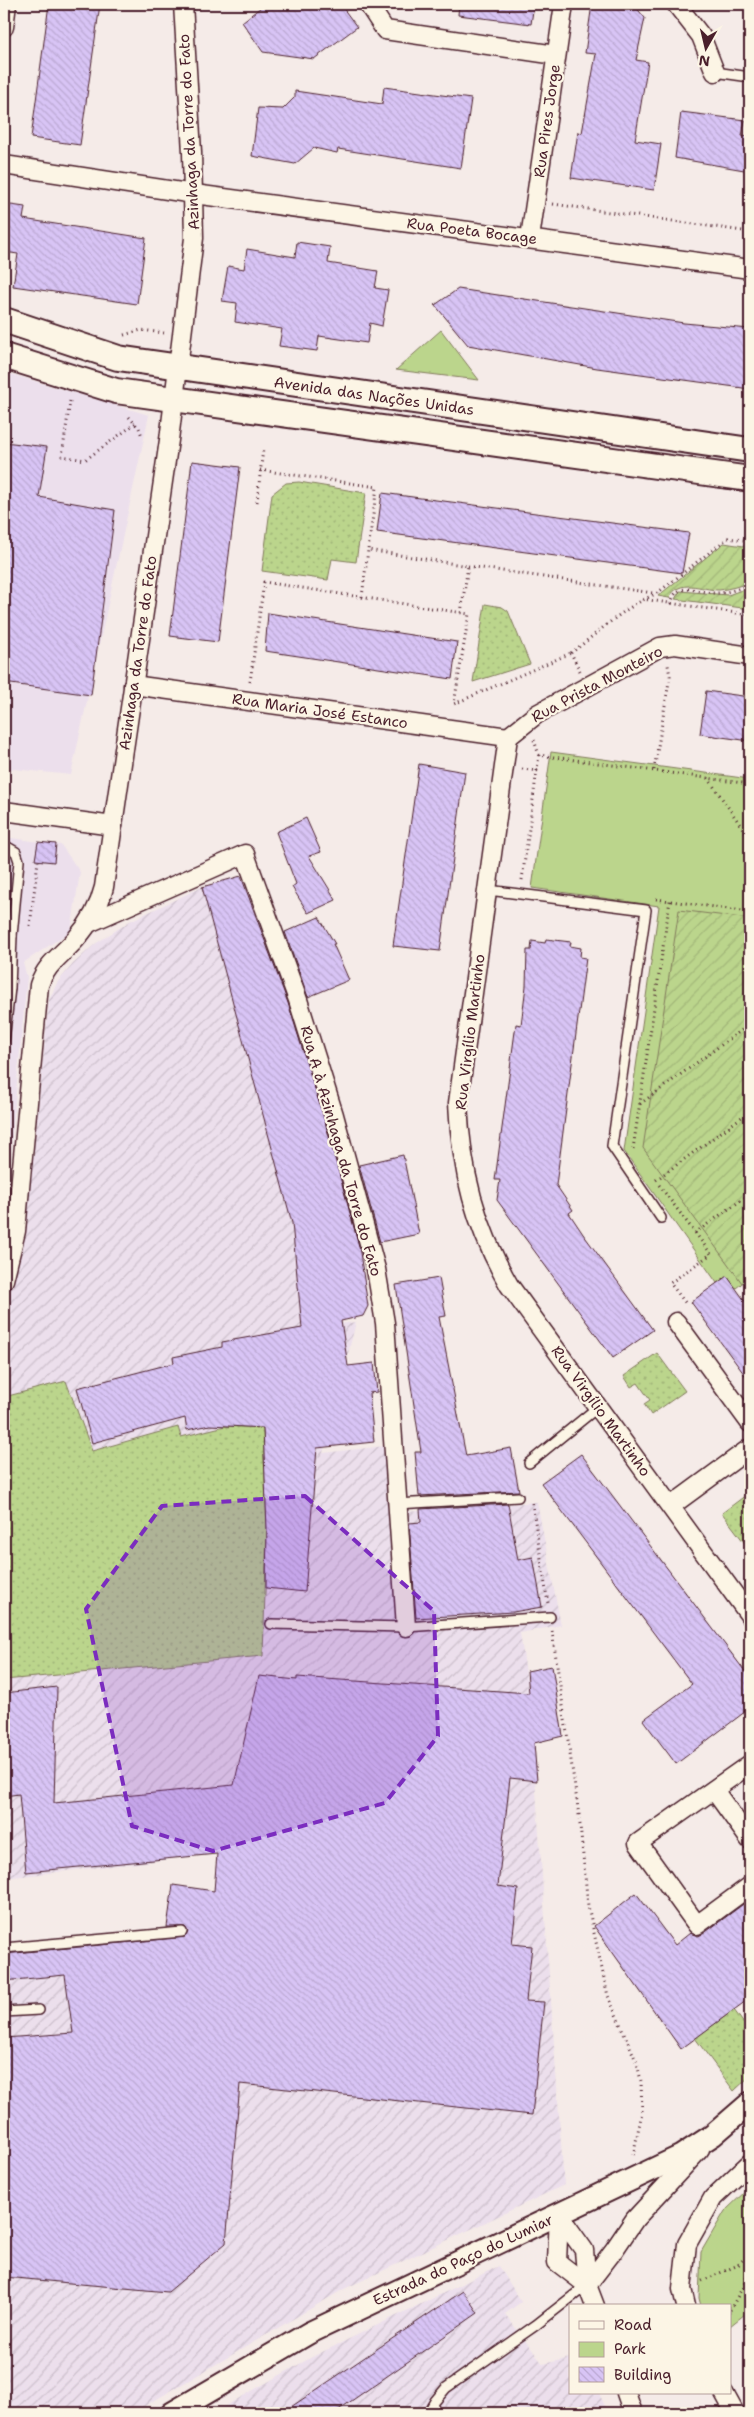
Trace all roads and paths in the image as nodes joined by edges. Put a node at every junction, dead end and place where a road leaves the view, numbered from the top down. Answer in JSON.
{"nodes":[{"id":1,"x":7,"y":4,"type":"edge"},
{"id":2,"x":183,"y":4,"type":"edge"},
{"id":3,"x":368,"y":4,"type":"edge"},
{"id":4,"x":564,"y":4,"type":"edge"},
{"id":5,"x":676,"y":4,"type":"edge"},
{"id":6,"x":4,"y":27,"type":"edge"},
{"id":7,"x":556,"y":55,"type":"junction"},
{"id":8,"x":715,"y":72,"type":"joint"},
{"id":9,"x":750,"y":77,"type":"edge"},
{"id":10,"x":4,"y":166,"type":"edge"},
{"id":11,"x":194,"y":194,"type":"junction"},
{"id":12,"x":535,"y":201,"type":"junction"},
{"id":13,"x":750,"y":232,"type":"edge"},
{"id":14,"x":530,"y":238,"type":"junction"},
{"id":15,"x":750,"y":269,"type":"edge"},
{"id":16,"x":4,"y":320,"type":"edge"},
{"id":17,"x":182,"y":335,"type":"junction"},
{"id":18,"x":119,"y":336,"type":"dead end"},
{"id":19,"x":4,"y":356,"type":"edge"},
{"id":20,"x":178,"y":368,"type":"junction"},
{"id":21,"x":73,"y":378,"type":"junction"},
{"id":22,"x":174,"y":399,"type":"junction"},
{"id":23,"x":124,"y":414,"type":"dead end"},
{"id":24,"x":136,"y":423,"type":"junction"},
{"id":25,"x":142,"y":436,"type":"dead end"},
{"id":26,"x":263,"y":449,"type":"dead end"},
{"id":27,"x":750,"y":450,"type":"edge"},
{"id":28,"x":260,"y":470,"type":"junction"},
{"id":29,"x":750,"y":479,"type":"edge"},
{"id":30,"x":257,"y":502,"type":"dead end"},
{"id":31,"x":750,"y":540,"type":"edge"},
{"id":32,"x":368,"y":550,"type":"junction"},
{"id":33,"x":468,"y":566,"type":"junction"},
{"id":34,"x":750,"y":584,"type":"edge"},
{"id":35,"x":656,"y":594,"type":"junction"},
{"id":36,"x":362,"y":597,"type":"junction"},
{"id":37,"x":642,"y":599,"type":"junction"},
{"id":38,"x":671,"y":604,"type":"junction"},
{"id":39,"x":461,"y":613,"type":"junction"},
{"id":40,"x":750,"y":615,"type":"edge"},
{"id":41,"x":665,"y":646,"type":"junction"},
{"id":42,"x":571,"y":653,"type":"junction"},
{"id":43,"x":750,"y":656,"type":"edge"},
{"id":44,"x":133,"y":685,"type":"junction"},
{"id":45,"x":588,"y":686,"type":"junction"},
{"id":46,"x":247,"y":700,"type":"junction"},
{"id":47,"x":527,"y":721,"type":"junction"},
{"id":48,"x":508,"y":737,"type":"junction"},
{"id":49,"x":539,"y":755,"type":"junction"},
{"id":50,"x":654,"y":770,"type":"junction"},
{"id":51,"x":707,"y":778,"type":"junction"},
{"id":52,"x":750,"y":784,"type":"edge"},
{"id":53,"x":4,"y":810,"type":"edge"},
{"id":54,"x":113,"y":826,"type":"junction"},
{"id":55,"x":750,"y":839,"type":"edge"},
{"id":56,"x":4,"y":845,"type":"edge"},
{"id":57,"x":488,"y":890,"type":"junction"},
{"id":58,"x":520,"y":894,"type":"junction"},
{"id":59,"x":670,"y":900,"type":"dead end"},
{"id":60,"x":89,"y":923,"type":"junction"},
{"id":61,"x":12,"y":936,"type":"junction"},
{"id":62,"x":4,"y":944,"type":"edge"},
{"id":63,"x":7,"y":977,"type":"edge"},
{"id":64,"x":750,"y":1024,"type":"edge"},
{"id":65,"x":4,"y":1042,"type":"edge"},
{"id":66,"x":639,"y":1104,"type":"junction"},
{"id":67,"x":750,"y":1111,"type":"edge"},
{"id":68,"x":638,"y":1156,"type":"dead end"},
{"id":69,"x":650,"y":1172,"type":"dead end"},
{"id":70,"x":656,"y":1180,"type":"junction"},
{"id":71,"x":750,"y":1194,"type":"edge"},
{"id":72,"x":661,"y":1218,"type":"dead end"},
{"id":73,"x":695,"y":1234,"type":"junction"},
{"id":74,"x":4,"y":1280,"type":"edge"},
{"id":75,"x":693,"y":1313,"type":"dead end"},
{"id":76,"x":676,"y":1322,"type":"dead end"},
{"id":77,"x":598,"y":1407,"type":"junction"},
{"id":78,"x":750,"y":1423,"type":"edge"},
{"id":79,"x":750,"y":1448,"type":"edge"},
{"id":80,"x":529,"y":1463,"type":"dead end"},
{"id":81,"x":530,"y":1495,"type":"dead end"},
{"id":82,"x":518,"y":1497,"type":"dead end"},
{"id":83,"x":397,"y":1504,"type":"junction"},
{"id":84,"x":670,"y":1506,"type":"junction"},
{"id":85,"x":750,"y":1616,"type":"edge"},
{"id":86,"x":550,"y":1617,"type":"junction"},
{"id":87,"x":271,"y":1624,"type":"dead end"},
{"id":88,"x":406,"y":1627,"type":"junction"},
{"id":89,"x":750,"y":1764,"type":"edge"},
{"id":90,"x":714,"y":1790,"type":"junction"},
{"id":91,"x":750,"y":1840,"type":"edge"},
{"id":92,"x":750,"y":1886,"type":"edge"},
{"id":93,"x":182,"y":1932,"type":"dead end"},
{"id":94,"x":4,"y":1948,"type":"edge"},
{"id":95,"x":39,"y":2010,"type":"dead end"},
{"id":96,"x":4,"y":2012,"type":"edge"},
{"id":97,"x":750,"y":2103,"type":"edge"},
{"id":98,"x":713,"y":2135,"type":"junction"},
{"id":99,"x":750,"y":2163,"type":"edge"},
{"id":100,"x":628,"y":2181,"type":"junction"},
{"id":101,"x":558,"y":2215,"type":"junction"},
{"id":102,"x":750,"y":2253,"type":"edge"},
{"id":103,"x":750,"y":2264,"type":"edge"},
{"id":104,"x":683,"y":2284,"type":"junction"},
{"id":105,"x":587,"y":2285,"type":"junction"},
{"id":106,"x":594,"y":2304,"type":"edge"},
{"id":107,"x":686,"y":2304,"type":"edge"},
{"id":108,"x":732,"y":2306,"type":"edge"},
{"id":109,"x":626,"y":2394,"type":"edge"},
{"id":110,"x":725,"y":2394,"type":"edge"},
{"id":111,"x":172,"y":2413,"type":"edge"},
{"id":112,"x":428,"y":2413,"type":"edge"},
{"id":113,"x":633,"y":2413,"type":"edge"},
{"id":114,"x":735,"y":2413,"type":"edge"}],
"edges":[{"from":1,"to":6,"type":"street"},
{"from":2,"to":11,"type":"street","name":"Azinhaga da Torre do Fato"},
{"from":3,"to":7,"type":"street"},
{"from":4,"to":7,"type":"street","name":"Rua Pires Jorge"},
{"from":5,"to":8,"type":"street"},
{"from":7,"to":12,"type":"street","name":"Rua Pires Jorge"},
{"from":8,"to":9,"type":"lane"},
{"from":10,"to":11,"type":"street","name":"Rua Poeta Bocage"},
{"from":11,"to":14,"type":"street","name":"Rua Poeta Bocage"},
{"from":11,"to":17,"type":"street","name":"Azinhaga da Torre do Fato"},
{"from":12,"to":13,"type":"path"},
{"from":12,"to":14,"type":"street","name":"Rua Pires Jorge"},
{"from":14,"to":15,"type":"street","name":"Rua Poeta Bocage"},
{"from":16,"to":20,"type":"main road","name":"Avenida das Nações Unidas"},
{"from":17,"to":18,"type":"path"},
{"from":17,"to":20,"type":"street","name":"Azinhaga da Torre do Fato"},
{"from":19,"to":21,"type":"main road","name":"Avenida das Nações Unidas"},
{"from":20,"to":22,"type":"street","name":"Azinhaga da Torre do Fato"},
{"from":20,"to":27,"type":"main road","name":"Avenida das Nações Unidas"},
{"from":21,"to":22,"type":"main road","name":"Avenida das Nações Unidas"},
{"from":21,"to":24,"type":"path"},
{"from":22,"to":29,"type":"main road","name":"Avenida das Nações Unidas"},
{"from":22,"to":44,"type":"street","name":"Azinhaga da Torre do Fato"},
{"from":23,"to":24,"type":"path"},
{"from":24,"to":25,"type":"path"},
{"from":26,"to":28,"type":"path"},
{"from":28,"to":30,"type":"path"},
{"from":28,"to":32,"type":"path"},
{"from":31,"to":35,"type":"path"},
{"from":32,"to":33,"type":"path"},
{"from":32,"to":36,"type":"path"},
{"from":33,"to":35,"type":"path"},
{"from":33,"to":39,"type":"path"},
{"from":34,"to":38,"type":"path"},
{"from":35,"to":37,"type":"path"},
{"from":36,"to":39,"type":"path"},
{"from":36,"to":46,"type":"path"},
{"from":37,"to":38,"type":"path"},
{"from":37,"to":42,"type":"path"},
{"from":38,"to":40,"type":"path"},
{"from":39,"to":42,"type":"path"},
{"from":41,"to":43,"type":"street","name":"Rua Prista Monteiro"},
{"from":41,"to":45,"type":"street","name":"Rua Prista Monteiro"},
{"from":41,"to":50,"type":"path"},
{"from":42,"to":45,"type":"path"},
{"from":44,"to":46,"type":"street","name":"Rua Maria José Estanco"},
{"from":44,"to":54,"type":"street","name":"Azinhaga da Torre do Fato"},
{"from":45,"to":47,"type":"street","name":"Rua Prista Monteiro"},
{"from":46,"to":48,"type":"street","name":"Rua Maria José Estanco"},
{"from":47,"to":48,"type":"street","name":"Rua Prista Monteiro"},
{"from":47,"to":49,"type":"path"},
{"from":48,"to":57,"type":"street","name":"Rua Virgílio Martinho"},
{"from":49,"to":50,"type":"path"},
{"from":49,"to":58,"type":"path"},
{"from":50,"to":51,"type":"path"},
{"from":51,"to":52,"type":"path"},
{"from":51,"to":55,"type":"path"},
{"from":53,"to":54,"type":"street"},
{"from":54,"to":60,"type":"street","name":"Azinhaga da Torre do Fato"},
{"from":56,"to":61,"type":"lane"},
{"from":57,"to":58,"type":"lane"},
{"from":57,"to":77,"type":"street","name":"Rua Virgílio Martinho"},
{"from":58,"to":72,"type":"lane"},
{"from":59,"to":66,"type":"path"},
{"from":60,"to":74,"type":"street","name":"Azinhaga da Torre do Fato"},
{"from":60,"to":83,"type":"street","name":"Rua A à Azinhaga da Torre do Fato"},
{"from":61,"to":62,"type":"lane"},
{"from":61,"to":63,"type":"lane"},
{"from":63,"to":65,"type":"lane"},
{"from":64,"to":66,"type":"path"},
{"from":66,"to":68,"type":"path"},
{"from":67,"to":70,"type":"path"},
{"from":69,"to":70,"type":"path"},
{"from":70,"to":73,"type":"path"},
{"from":71,"to":73,"type":"path"},
{"from":73,"to":75,"type":"path"},
{"from":76,"to":78,"type":"street"},
{"from":77,"to":80,"type":"lane"},
{"from":77,"to":84,"type":"street","name":"Rua Virgílio Martinho"},
{"from":79,"to":84,"type":"street"},
{"from":81,"to":86,"type":"path"},
{"from":82,"to":83,"type":"lane"},
{"from":83,"to":88,"type":"street","name":"Rua A à Azinhaga da Torre do Fato"},
{"from":84,"to":85,"type":"street","name":"Rua Virgílio Martinho"},
{"from":86,"to":88,"type":"lane"},
{"from":86,"to":100,"type":"path"},
{"from":87,"to":88,"type":"lane"},
{"from":89,"to":90,"type":"street"},
{"from":90,"to":91,"type":"street"},
{"from":90,"to":92,"type":"street"},
{"from":93,"to":94,"type":"lane"},
{"from":95,"to":96,"type":"lane"},
{"from":97,"to":98,"type":"street","name":"Estrada do Paço do Lumiar"},
{"from":98,"to":100,"type":"street","name":"Estrada do Paço do Lumiar"},
{"from":98,"to":105,"type":"street"},
{"from":99,"to":104,"type":"street"},
{"from":100,"to":101,"type":"street","name":"Estrada do Paço do Lumiar"},
{"from":101,"to":105,"type":"street"},
{"from":101,"to":105,"type":"street"},
{"from":101,"to":111,"type":"street","name":"Estrada do Paço do Lumiar"},
{"from":102,"to":104,"type":"path"},
{"from":103,"to":108,"type":"path"},
{"from":104,"to":107,"type":"street"},
{"from":105,"to":106,"type":"street"},
{"from":105,"to":112,"type":"lane"},
{"from":109,"to":113,"type":"street"},
{"from":110,"to":114,"type":"street"}]}
